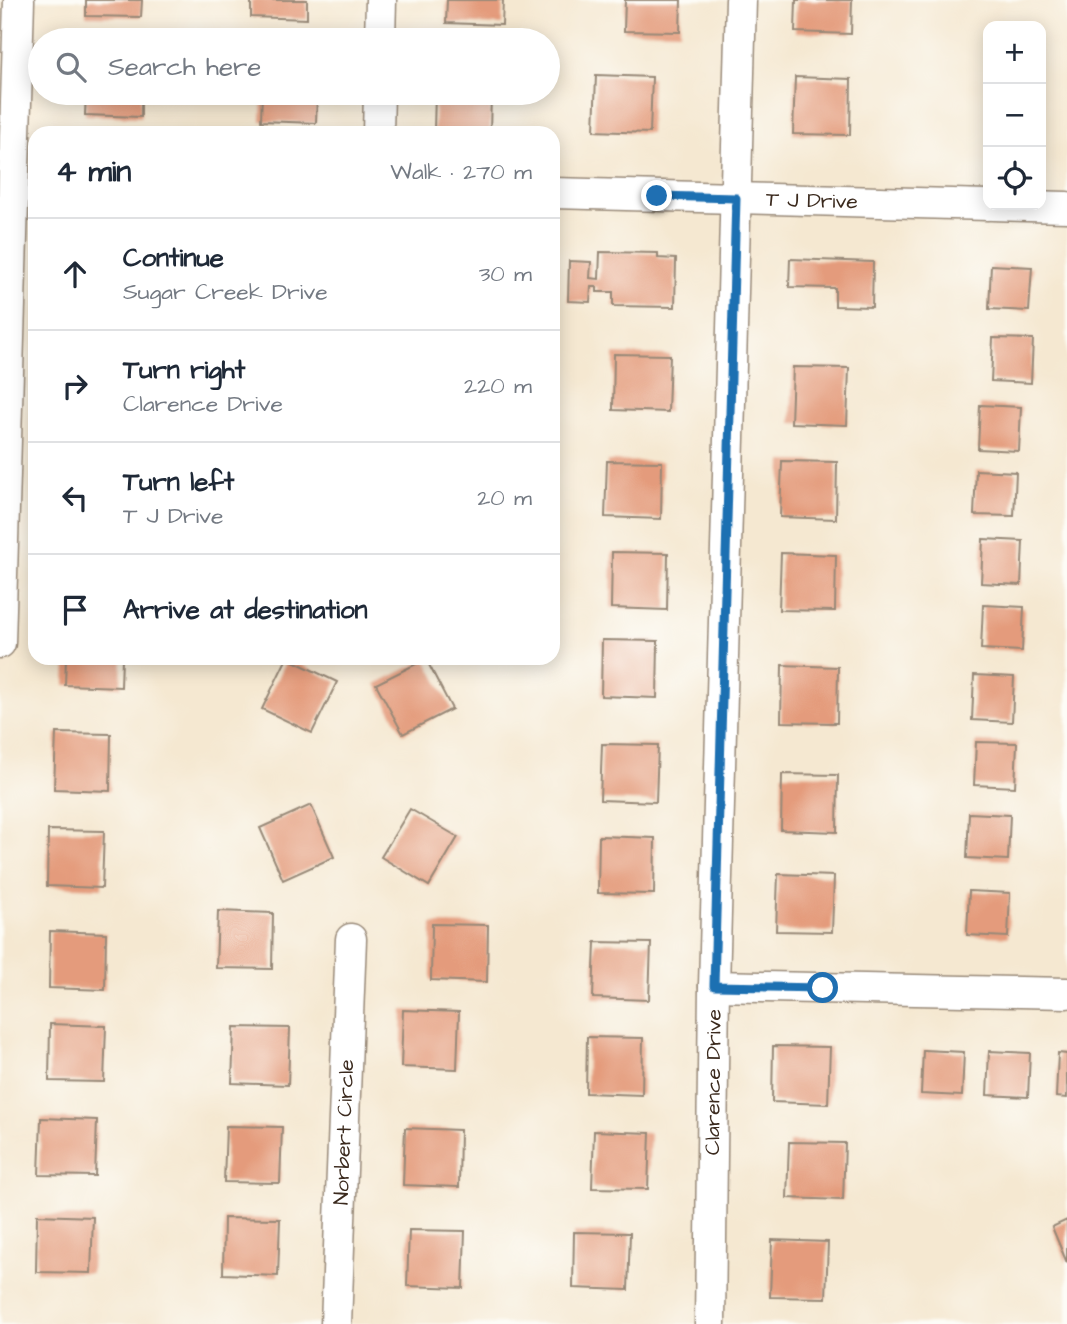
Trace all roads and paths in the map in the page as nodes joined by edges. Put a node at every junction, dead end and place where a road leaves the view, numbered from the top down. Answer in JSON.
{"nodes":[{"id":1,"x":19,"y":0,"type":"edge"},
{"id":2,"x":381,"y":0,"type":"edge"},
{"id":3,"x":741,"y":0,"type":"edge"},
{"id":4,"x":380,"y":28,"type":"edge"},
{"id":5,"x":379,"y":105,"type":"edge"},
{"id":6,"x":379,"y":126,"type":"edge"},
{"id":7,"x":16,"y":177,"type":"edge"},
{"id":8,"x":560,"y":193,"type":"edge"},
{"id":9,"x":736,"y":198,"type":"junction"},
{"id":10,"x":983,"y":205,"type":"edge"},
{"id":11,"x":1046,"y":206,"type":"edge"},
{"id":12,"x":1067,"y":206,"type":"edge"},
{"id":13,"x":0,"y":643,"type":"edge"},
{"id":14,"x":351,"y":939,"type":"dead end"},
{"id":15,"x":714,"y":986,"type":"junction"},
{"id":16,"x":1067,"y":993,"type":"edge"},
{"id":17,"x":336,"y":1324,"type":"edge"},
{"id":18,"x":710,"y":1324,"type":"edge"}],
"edges":[{"from":1,"to":7,"type":"street"},
{"from":2,"to":4,"type":"street"},
{"from":3,"to":9,"type":"street","name":"Clarence Drive"},
{"from":5,"to":6,"type":"street"},
{"from":7,"to":13,"type":"street"},
{"from":8,"to":9,"type":"street","name":"T J Drive"},
{"from":9,"to":10,"type":"street","name":"T J Drive"},
{"from":9,"to":15,"type":"street","name":"Clarence Drive"},
{"from":11,"to":12,"type":"street","name":"T J Drive"},
{"from":14,"to":17,"type":"street","name":"Norbert Circle"},
{"from":15,"to":16,"type":"street"},
{"from":15,"to":18,"type":"street","name":"Clarence Drive"}]}
